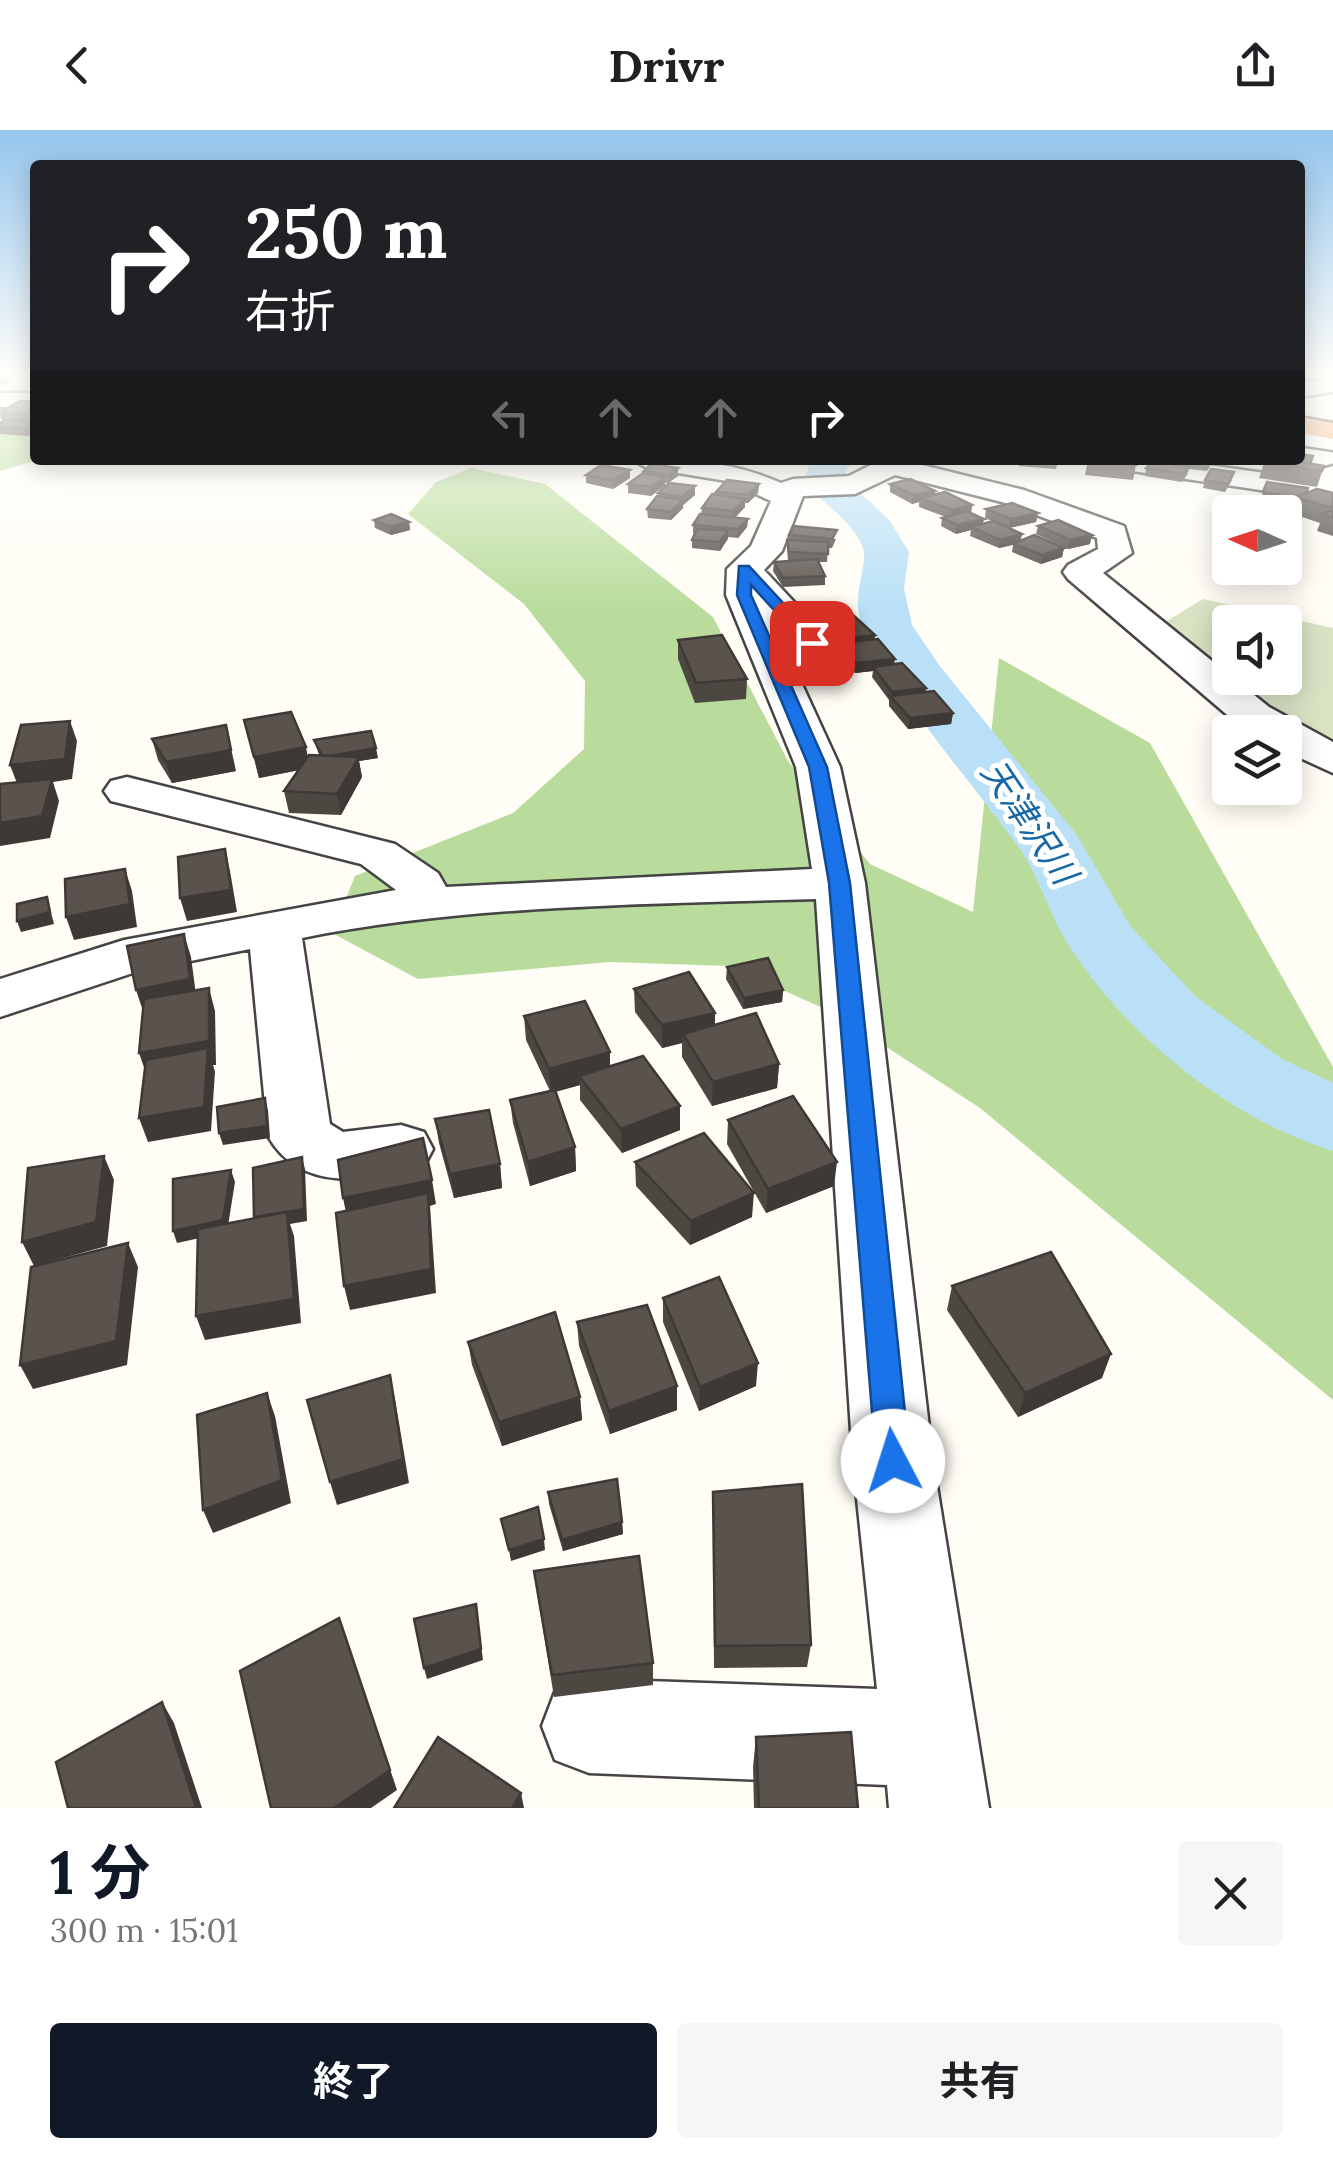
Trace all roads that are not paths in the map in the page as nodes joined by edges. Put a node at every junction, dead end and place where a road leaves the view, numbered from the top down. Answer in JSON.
{"nodes":[{"id":1,"x":683,"y":465,"type":"edge"},
{"id":2,"x":894,"y":465,"type":"edge"},
{"id":3,"x":905,"y":465,"type":"edge"},
{"id":4,"x":1147,"y":465,"type":"edge"},
{"id":5,"x":1333,"y":475,"type":"edge"},
{"id":6,"x":801,"y":492,"type":"junction"},
{"id":7,"x":744,"y":569,"type":"junction"},
{"id":8,"x":835,"y":667,"type":"dead end"},
{"id":9,"x":1253,"y":715,"type":"edge"},
{"id":10,"x":1302,"y":743,"type":"edge"},
{"id":11,"x":1333,"y":760,"type":"edge"},
{"id":12,"x":127,"y":791,"type":"dead end"},
{"id":13,"x":840,"y":883,"type":"junction"},
{"id":14,"x":424,"y":905,"type":"junction"},
{"id":15,"x":274,"y":928,"type":"junction"},
{"id":16,"x":0,"y":998,"type":"edge"},
{"id":17,"x":401,"y":1149,"type":"edge"},
{"id":18,"x":589,"y":1726,"type":"dead end"},
{"id":19,"x":935,"y":1774,"type":"edge"}],
"edges":[{"from":1,"to":6,"type":"street"},
{"from":2,"to":6,"type":"street"},
{"from":3,"to":9,"type":"street"},
{"from":4,"to":5,"type":"street"},
{"from":6,"to":7,"type":"street"},
{"from":7,"to":8,"type":"street"},
{"from":7,"to":13,"type":"street"},
{"from":10,"to":11,"type":"street"},
{"from":12,"to":14,"type":"street"},
{"from":13,"to":14,"type":"street"},
{"from":13,"to":19,"type":"street"},
{"from":14,"to":15,"type":"street"},
{"from":15,"to":16,"type":"street"},
{"from":15,"to":17,"type":"street"},
{"from":18,"to":19,"type":"street"}]}
